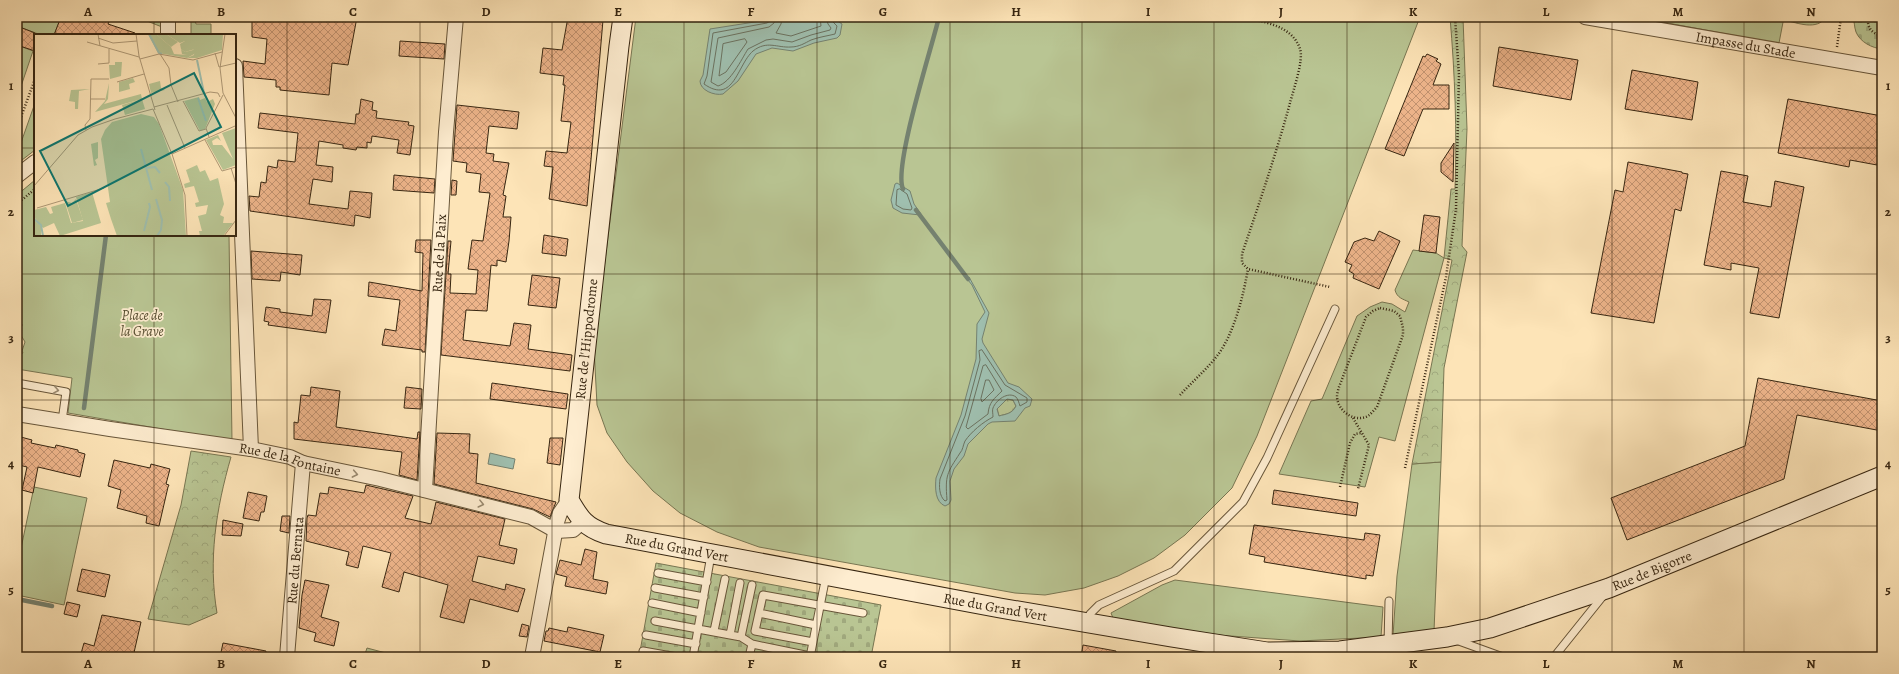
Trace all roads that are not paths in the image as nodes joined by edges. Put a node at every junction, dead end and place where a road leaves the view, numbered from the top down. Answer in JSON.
{"nodes":[{"id":1,"x":168,"y":17,"type":"edge"},
{"id":2,"x":456,"y":17,"type":"edge"},
{"id":3,"x":624,"y":17,"type":"edge"},
{"id":4,"x":1586,"y":17,"type":"edge"},
{"id":5,"x":168,"y":34,"type":"edge"},
{"id":6,"x":1882,"y":68,"type":"edge"},
{"id":7,"x":236,"y":90,"type":"edge"},
{"id":8,"x":34,"y":163,"type":"edge"},
{"id":9,"x":17,"y":176,"type":"edge"},
{"id":10,"x":1335,"y":309,"type":"dead end"},
{"id":11,"x":18,"y":383,"type":"edge"},
{"id":12,"x":17,"y":414,"type":"edge"},
{"id":13,"x":62,"y":421,"type":"junction"},
{"id":14,"x":251,"y":449,"type":"junction"},
{"id":15,"x":303,"y":463,"type":"junction"},
{"id":16,"x":1882,"y":476,"type":"edge"},
{"id":17,"x":425,"y":490,"type":"junction"},
{"id":18,"x":569,"y":500,"type":"junction"},
{"id":19,"x":582,"y":522,"type":"junction"},
{"id":20,"x":556,"y":531,"type":"junction"},
{"id":21,"x":711,"y":554,"type":"junction"},
{"id":22,"x":658,"y":573,"type":"dead end"},
{"id":23,"x":826,"y":576,"type":"junction"},
{"id":24,"x":725,"y":579,"type":"dead end"},
{"id":25,"x":707,"y":582,"type":"junction"},
{"id":26,"x":740,"y":583,"type":"dead end"},
{"id":27,"x":752,"y":585,"type":"dead end"},
{"id":28,"x":655,"y":588,"type":"dead end"},
{"id":29,"x":1609,"y":588,"type":"junction"},
{"id":30,"x":704,"y":597,"type":"junction"},
{"id":31,"x":1389,"y":601,"type":"dead end"},
{"id":32,"x":652,"y":603,"type":"dead end"},
{"id":33,"x":820,"y":605,"type":"junction"},
{"id":34,"x":701,"y":612,"type":"junction"},
{"id":35,"x":759,"y":613,"type":"junction"},
{"id":36,"x":864,"y":613,"type":"dead end"},
{"id":37,"x":655,"y":621,"type":"dead end"},
{"id":38,"x":1087,"y":623,"type":"junction"},
{"id":39,"x":816,"y":625,"type":"junction"},
{"id":40,"x":698,"y":628,"type":"junction"},
{"id":41,"x":714,"y":631,"type":"junction"},
{"id":42,"x":730,"y":635,"type":"junction"},
{"id":43,"x":646,"y":636,"type":"dead end"},
{"id":44,"x":741,"y":637,"type":"junction"},
{"id":45,"x":1447,"y":637,"type":"junction"},
{"id":46,"x":813,"y":642,"type":"junction"},
{"id":47,"x":1415,"y":642,"type":"joint"},
{"id":48,"x":696,"y":644,"type":"junction"},
{"id":49,"x":752,"y":644,"type":"junction"},
{"id":50,"x":1388,"y":646,"type":"junction"},
{"id":51,"x":643,"y":651,"type":"dead end"},
{"id":52,"x":1340,"y":654,"type":"edge"},
{"id":53,"x":810,"y":656,"type":"edge"},
{"id":54,"x":287,"y":657,"type":"edge"},
{"id":55,"x":532,"y":657,"type":"edge"},
{"id":56,"x":677,"y":657,"type":"edge"},
{"id":57,"x":693,"y":657,"type":"edge"},
{"id":58,"x":749,"y":657,"type":"edge"},
{"id":59,"x":1503,"y":657,"type":"edge"},
{"id":60,"x":1554,"y":657,"type":"edge"}],
"edges":[{"from":1,"to":5,"type":"street"},
{"from":2,"to":17,"type":"street","name":"Rue de la Paix"},
{"from":3,"to":18,"type":"main road","name":"Rue de l'Hippodrome"},
{"from":4,"to":6,"type":"street","name":"Impasse du Stade"},
{"from":7,"to":14,"type":"street"},
{"from":8,"to":9,"type":"street"},
{"from":10,"to":38,"type":"lane"},
{"from":11,"to":13,"type":"lane","one_way":true},
{"from":12,"to":13,"type":"street","name":"Rue de la Fontaine"},
{"from":13,"to":14,"type":"street","name":"Rue de la Fontaine"},
{"from":14,"to":15,"type":"street","name":"Rue de la Fontaine"},
{"from":15,"to":17,"type":"street","name":"Rue de la Fontaine","one_way":true},
{"from":15,"to":54,"type":"street","name":"Rue du Bernata"},
{"from":16,"to":29,"type":"main road","name":"Rue de Bigorre"},
{"from":17,"to":20,"type":"street","name":"Rue de la Fontaine","one_way":true},
{"from":18,"to":19,"type":"main road","name":"Rue du Grand Vert"},
{"from":18,"to":20,"type":"street","name":"Rue de l'Hippodrome"},
{"from":19,"to":20,"type":"street"},
{"from":19,"to":21,"type":"main road","name":"Rue du Grand Vert"},
{"from":20,"to":55,"type":"street","name":"Rue de l'Hippodrome"},
{"from":21,"to":23,"type":"main road","name":"Rue du Grand Vert"},
{"from":21,"to":25,"type":"lane"},
{"from":22,"to":25,"type":"lane"},
{"from":23,"to":33,"type":"lane"},
{"from":23,"to":38,"type":"main road","name":"Rue du Grand Vert"},
{"from":24,"to":41,"type":"lane"},
{"from":25,"to":30,"type":"lane"},
{"from":26,"to":42,"type":"lane"},
{"from":27,"to":44,"type":"lane"},
{"from":28,"to":30,"type":"lane"},
{"from":29,"to":45,"type":"main road","name":"Rue de Bigorre"},
{"from":29,"to":60,"type":"lane"},
{"from":30,"to":34,"type":"lane"},
{"from":31,"to":50,"type":"lane"},
{"from":32,"to":34,"type":"lane"},
{"from":33,"to":35,"type":"lane"},
{"from":33,"to":36,"type":"lane"},
{"from":33,"to":39,"type":"lane"},
{"from":34,"to":40,"type":"lane"},
{"from":35,"to":39,"type":"lane"},
{"from":35,"to":46,"type":"lane"},
{"from":37,"to":40,"type":"lane"},
{"from":38,"to":52,"type":"main road","name":"Rue du Grand Vert"},
{"from":39,"to":46,"type":"lane"},
{"from":40,"to":41,"type":"lane"},
{"from":40,"to":48,"type":"lane"},
{"from":41,"to":42,"type":"lane"},
{"from":42,"to":44,"type":"lane"},
{"from":43,"to":48,"type":"lane"},
{"from":44,"to":49,"type":"lane"},
{"from":45,"to":47,"type":"main road","name":"Rue de Bigorre"},
{"from":45,"to":59,"type":"lane"},
{"from":46,"to":53,"type":"lane"},
{"from":47,"to":50,"type":"main road","name":"Rue du Grand Vert"},
{"from":48,"to":57,"type":"lane"},
{"from":49,"to":53,"type":"lane"},
{"from":49,"to":58,"type":"lane"},
{"from":50,"to":52,"type":"main road","name":"Rue du Grand Vert"},
{"from":51,"to":56,"type":"lane"}]}
